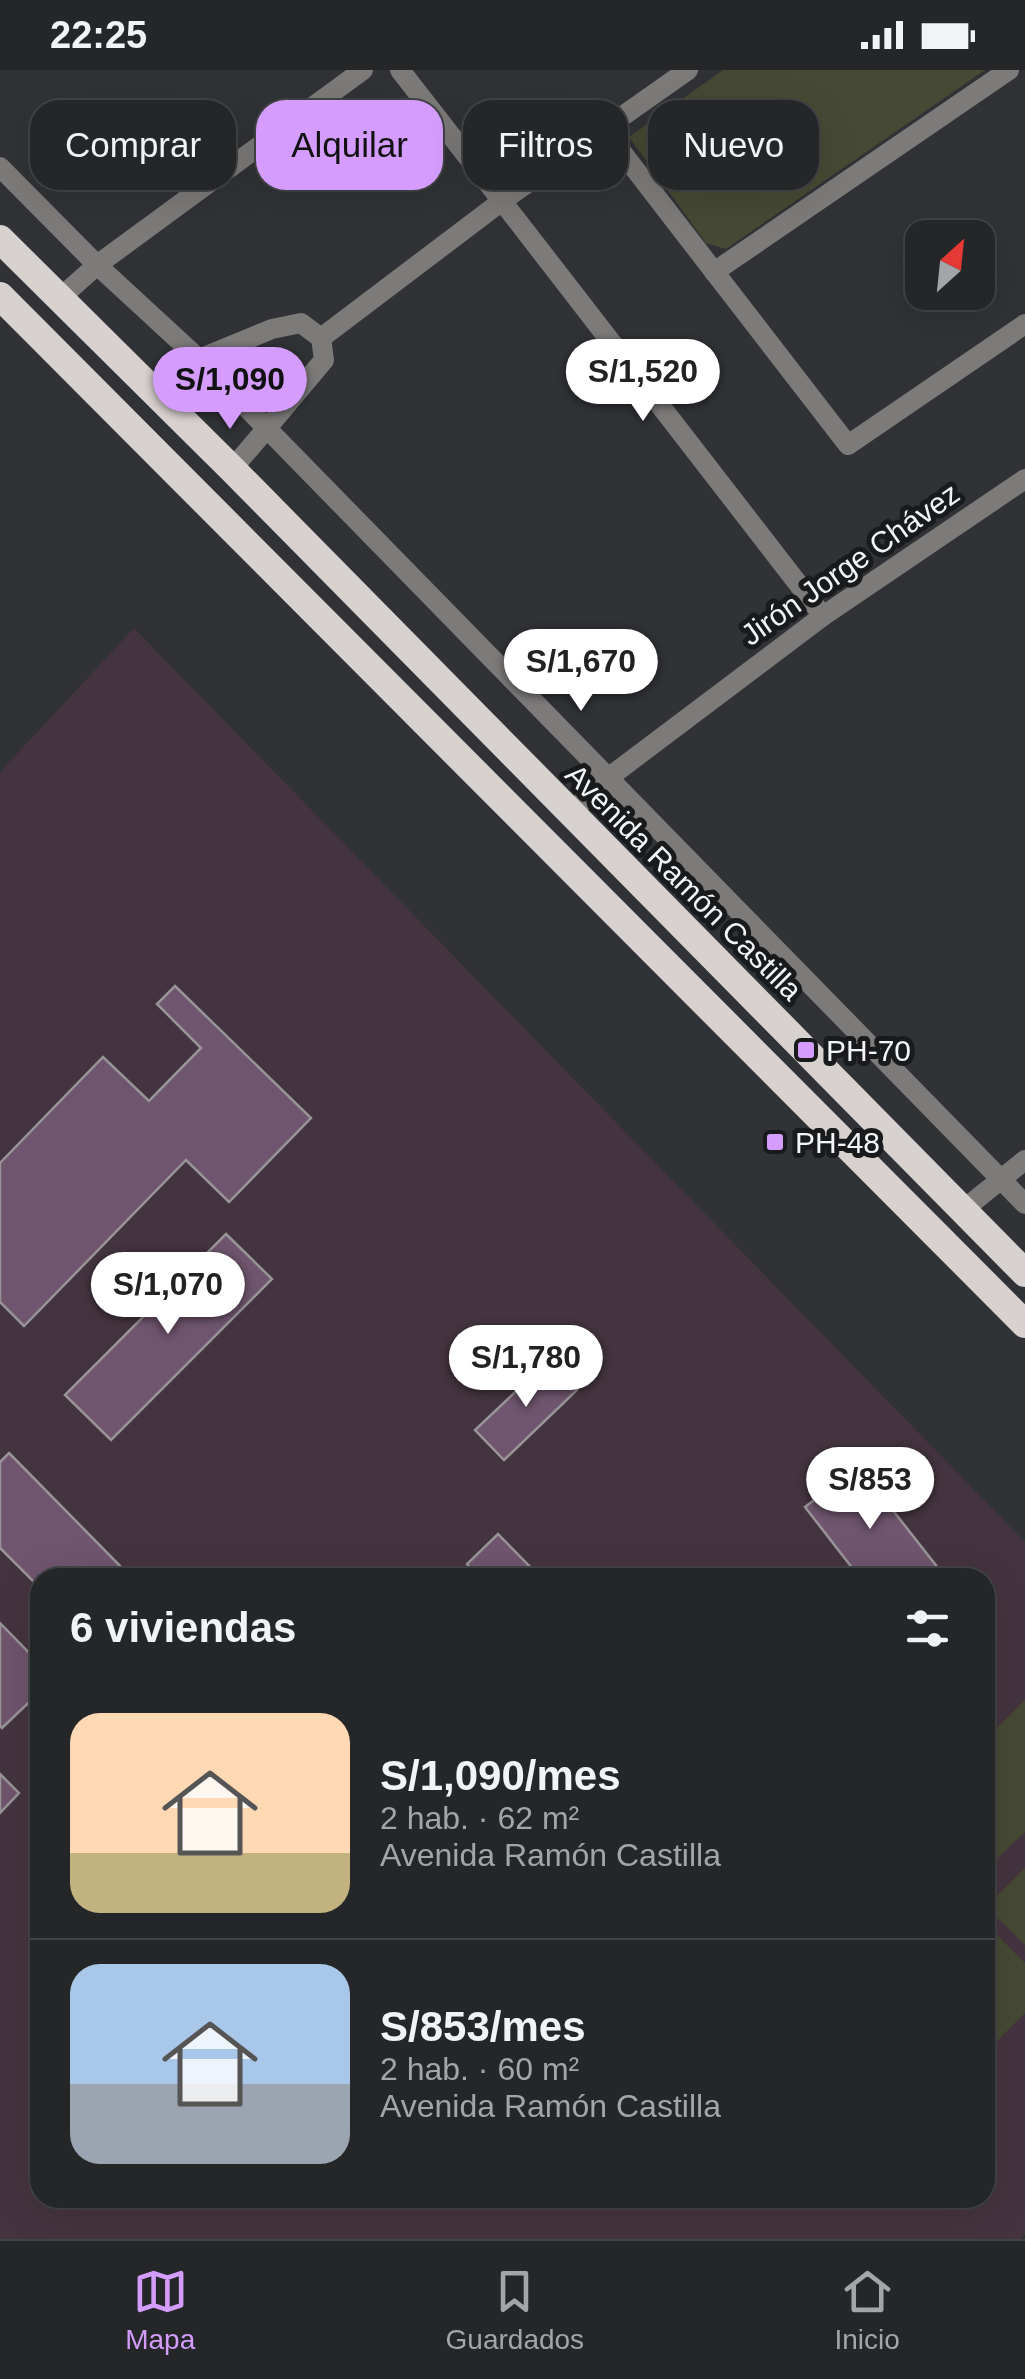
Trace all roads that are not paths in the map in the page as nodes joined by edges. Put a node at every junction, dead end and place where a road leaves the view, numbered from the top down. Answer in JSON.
{"nodes":[{"id":1,"x":363,"y":70,"type":"edge"},
{"id":2,"x":400,"y":70,"type":"edge"},
{"id":3,"x":688,"y":70,"type":"edge"},
{"id":4,"x":1009,"y":70,"type":"edge"},
{"id":5,"x":628,"y":112,"type":"edge"},
{"id":6,"x":628,"y":160,"type":"edge"},
{"id":7,"x":0,"y":167,"type":"edge"},
{"id":8,"x":518,"y":190,"type":"edge"},
{"id":9,"x":502,"y":201,"type":"junction"},
{"id":10,"x":0,"y":239,"type":"edge"},
{"id":11,"x":98,"y":265,"type":"junction"},
{"id":12,"x":714,"y":272,"type":"junction"},
{"id":13,"x":0,"y":296,"type":"edge"},
{"id":14,"x":60,"y":299,"type":"junction"},
{"id":15,"x":1025,"y":324,"type":"edge"},
{"id":16,"x":321,"y":338,"type":"junction"},
{"id":17,"x":199,"y":359,"type":"junction"},
{"id":18,"x":267,"y":428,"type":"junction"},
{"id":19,"x":232,"y":469,"type":"junction"},
{"id":20,"x":1025,"y":479,"type":"edge"},
{"id":21,"x":824,"y":616,"type":"junction"},
{"id":22,"x":608,"y":778,"type":"junction"},
{"id":23,"x":570,"y":812,"type":"junction"},
{"id":24,"x":1025,"y":1160,"type":"edge"},
{"id":25,"x":1001,"y":1180,"type":"junction"},
{"id":26,"x":1025,"y":1204,"type":"edge"},
{"id":27,"x":963,"y":1210,"type":"junction"},
{"id":28,"x":1025,"y":1273,"type":"edge"},
{"id":29,"x":1025,"y":1324,"type":"edge"}],
"edges":[{"from":1,"to":11,"type":"street"},
{"from":2,"to":9,"type":"street"},
{"from":3,"to":5,"type":"street"},
{"from":4,"to":12,"type":"street"},
{"from":6,"to":12,"type":"street"},
{"from":7,"to":11,"type":"street"},
{"from":8,"to":9,"type":"street"},
{"from":9,"to":16,"type":"street"},
{"from":9,"to":21,"type":"street"},
{"from":10,"to":14,"type":"highway","name":"Avenida Ramón Castilla"},
{"from":11,"to":14,"type":"street"},
{"from":11,"to":17,"type":"street"},
{"from":12,"to":15,"type":"street"},
{"from":13,"to":29,"type":"highway"},
{"from":14,"to":19,"type":"highway","name":"Avenida Ramón Castilla"},
{"from":16,"to":17,"type":"street"},
{"from":16,"to":18,"type":"street"},
{"from":17,"to":18,"type":"street"},
{"from":18,"to":19,"type":"street"},
{"from":18,"to":22,"type":"street"},
{"from":19,"to":23,"type":"highway","name":"Avenida Ramón Castilla"},
{"from":20,"to":21,"type":"street","name":"Jirón Jorge Chávez"},
{"from":21,"to":22,"type":"street","name":"Jirón Jorge Chávez"},
{"from":22,"to":23,"type":"street","name":"Jirón Jorge Chávez"},
{"from":22,"to":25,"type":"street"},
{"from":23,"to":27,"type":"highway","name":"Avenida Ramón Castilla"},
{"from":24,"to":25,"type":"street"},
{"from":25,"to":26,"type":"street"},
{"from":25,"to":27,"type":"street"},
{"from":27,"to":28,"type":"highway","name":"Avenida Ramón Castilla"}]}
